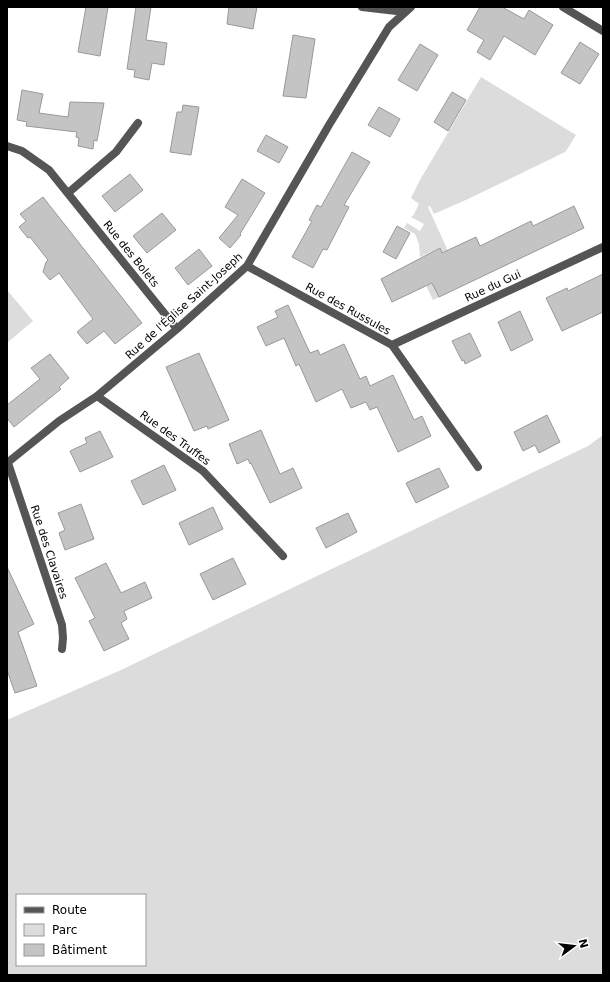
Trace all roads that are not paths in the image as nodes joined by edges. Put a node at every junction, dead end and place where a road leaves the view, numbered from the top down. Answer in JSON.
{"nodes":[{"id":1,"x":362,"y":7,"type":"edge"},
{"id":2,"x":563,"y":7,"type":"edge"},
{"id":3,"x":408,"y":10,"type":"edge"},
{"id":4,"x":603,"y":31,"type":"edge"},
{"id":5,"x":138,"y":123,"type":"dead end"},
{"id":6,"x":7,"y":146,"type":"edge"},
{"id":7,"x":68,"y":193,"type":"junction"},
{"id":8,"x":603,"y":247,"type":"edge"},
{"id":9,"x":248,"y":266,"type":"junction"},
{"id":10,"x":177,"y":329,"type":"junction"},
{"id":11,"x":392,"y":345,"type":"junction"},
{"id":12,"x":97,"y":396,"type":"junction"},
{"id":13,"x":7,"y":463,"type":"edge"},
{"id":14,"x":478,"y":467,"type":"dead end"},
{"id":15,"x":283,"y":556,"type":"dead end"},
{"id":16,"x":62,"y":650,"type":"dead end"}],
"edges":[{"from":1,"to":3,"type":"street"},
{"from":2,"to":4,"type":"street"},
{"from":3,"to":9,"type":"street","name":"Rue de l'Église Saint-Joseph"},
{"from":5,"to":7,"type":"street"},
{"from":6,"to":7,"type":"street","name":"Rue des Bolets"},
{"from":7,"to":10,"type":"street","name":"Rue des Bolets"},
{"from":8,"to":11,"type":"street","name":"Rue du Gui"},
{"from":9,"to":10,"type":"street","name":"Rue de l'Église Saint-Joseph"},
{"from":9,"to":11,"type":"street","name":"Rue des Russules"},
{"from":10,"to":12,"type":"street","name":"Rue de l'Église Saint-Joseph"},
{"from":11,"to":14,"type":"street","name":"Rue des Russules"},
{"from":12,"to":13,"type":"street","name":"Rue de l'Église Saint-Joseph"},
{"from":12,"to":15,"type":"street","name":"Rue des Truffes"},
{"from":13,"to":16,"type":"street","name":"Rue des Clavaires"}]}
